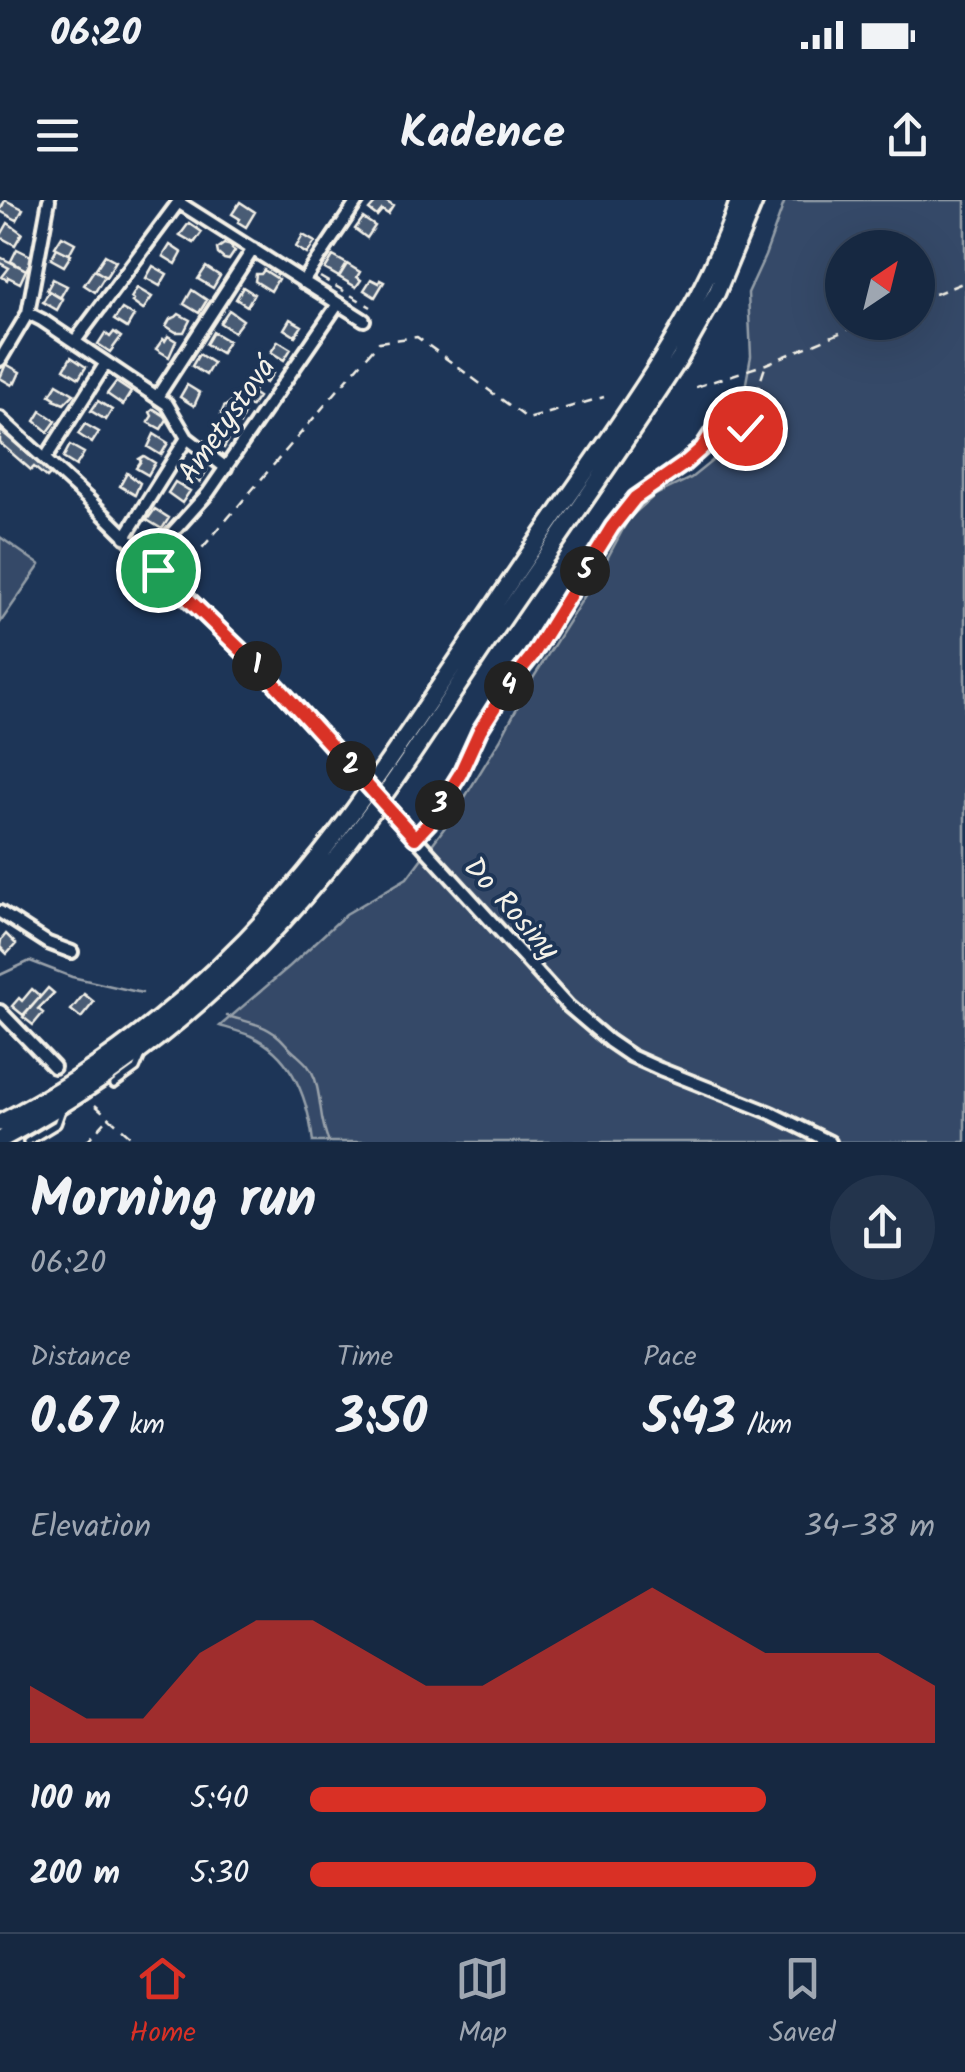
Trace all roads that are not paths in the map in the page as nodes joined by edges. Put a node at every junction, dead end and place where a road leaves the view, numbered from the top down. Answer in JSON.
{"nodes":[{"id":1,"x":49,"y":200,"type":"edge"},
{"id":2,"x":358,"y":200,"type":"edge"},
{"id":3,"x":738,"y":200,"type":"edge"},
{"id":4,"x":755,"y":200,"type":"edge"},
{"id":5,"x":179,"y":201,"type":"edge"},
{"id":6,"x":253,"y":250,"type":"junction"},
{"id":7,"x":303,"y":282,"type":"junction"},
{"id":8,"x":338,"y":304,"type":"junction"},
{"id":9,"x":28,"y":314,"type":"junction"},
{"id":10,"x":364,"y":320,"type":"dead end"},
{"id":11,"x":75,"y":341,"type":"junction"},
{"id":12,"x":0,"y":360,"type":"edge"},
{"id":13,"x":106,"y":364,"type":"junction"},
{"id":14,"x":157,"y":396,"type":"junction"},
{"id":15,"x":0,"y":418,"type":"edge"},
{"id":16,"x":719,"y":422,"type":"road end"},
{"id":17,"x":187,"y":438,"type":"junction"},
{"id":18,"x":45,"y":460,"type":"junction"},
{"id":19,"x":226,"y":468,"type":"junction"},
{"id":20,"x":125,"y":537,"type":"junction"},
{"id":21,"x":148,"y":560,"type":"junction"},
{"id":22,"x":415,"y":838,"type":"junction"},
{"id":23,"x":0,"y":912,"type":"edge"},
{"id":24,"x":72,"y":952,"type":"dead end"},
{"id":25,"x":0,"y":1011,"type":"edge"},
{"id":26,"x":146,"y":1048,"type":"junction"},
{"id":27,"x":54,"y":1066,"type":"dead end"},
{"id":28,"x":114,"y":1085,"type":"dead end"},
{"id":29,"x":66,"y":1103,"type":"junction"},
{"id":30,"x":0,"y":1123,"type":"edge"},
{"id":31,"x":0,"y":1140,"type":"edge"},
{"id":32,"x":27,"y":1142,"type":"edge"},
{"id":33,"x":830,"y":1142,"type":"edge"}],
"edges":[{"from":1,"to":9,"type":"street"},
{"from":2,"to":7,"type":"street"},
{"from":3,"to":30,"type":"highway"},
{"from":4,"to":26,"type":"highway"},
{"from":5,"to":6,"type":"street"},
{"from":5,"to":11,"type":"street"},
{"from":6,"to":7,"type":"street"},
{"from":6,"to":14,"type":"street"},
{"from":7,"to":8,"type":"street"},
{"from":8,"to":10,"type":"street"},
{"from":8,"to":19,"type":"street","name":"Ametystová"},
{"from":9,"to":11,"type":"street"},
{"from":9,"to":12,"type":"street"},
{"from":11,"to":13,"type":"street"},
{"from":13,"to":14,"type":"street"},
{"from":13,"to":18,"type":"street"},
{"from":14,"to":17,"type":"street"},
{"from":15,"to":18,"type":"street","name":"Do Rosiny"},
{"from":16,"to":22,"type":"lane"},
{"from":17,"to":19,"type":"street"},
{"from":17,"to":20,"type":"street"},
{"from":18,"to":20,"type":"street","name":"Do Rosiny"},
{"from":19,"to":21,"type":"street","name":"Ametystová"},
{"from":20,"to":21,"type":"street","name":"Do Rosiny"},
{"from":21,"to":22,"type":"street","name":"Do Rosiny","bridge":true},
{"from":22,"to":33,"type":"street","name":"Do Rosiny"},
{"from":23,"to":24,"type":"street"},
{"from":25,"to":27,"type":"street"},
{"from":26,"to":28,"type":"lane"},
{"from":26,"to":29,"type":"highway"},
{"from":29,"to":31,"type":"highway"},
{"from":29,"to":32,"type":"lane"}]}
